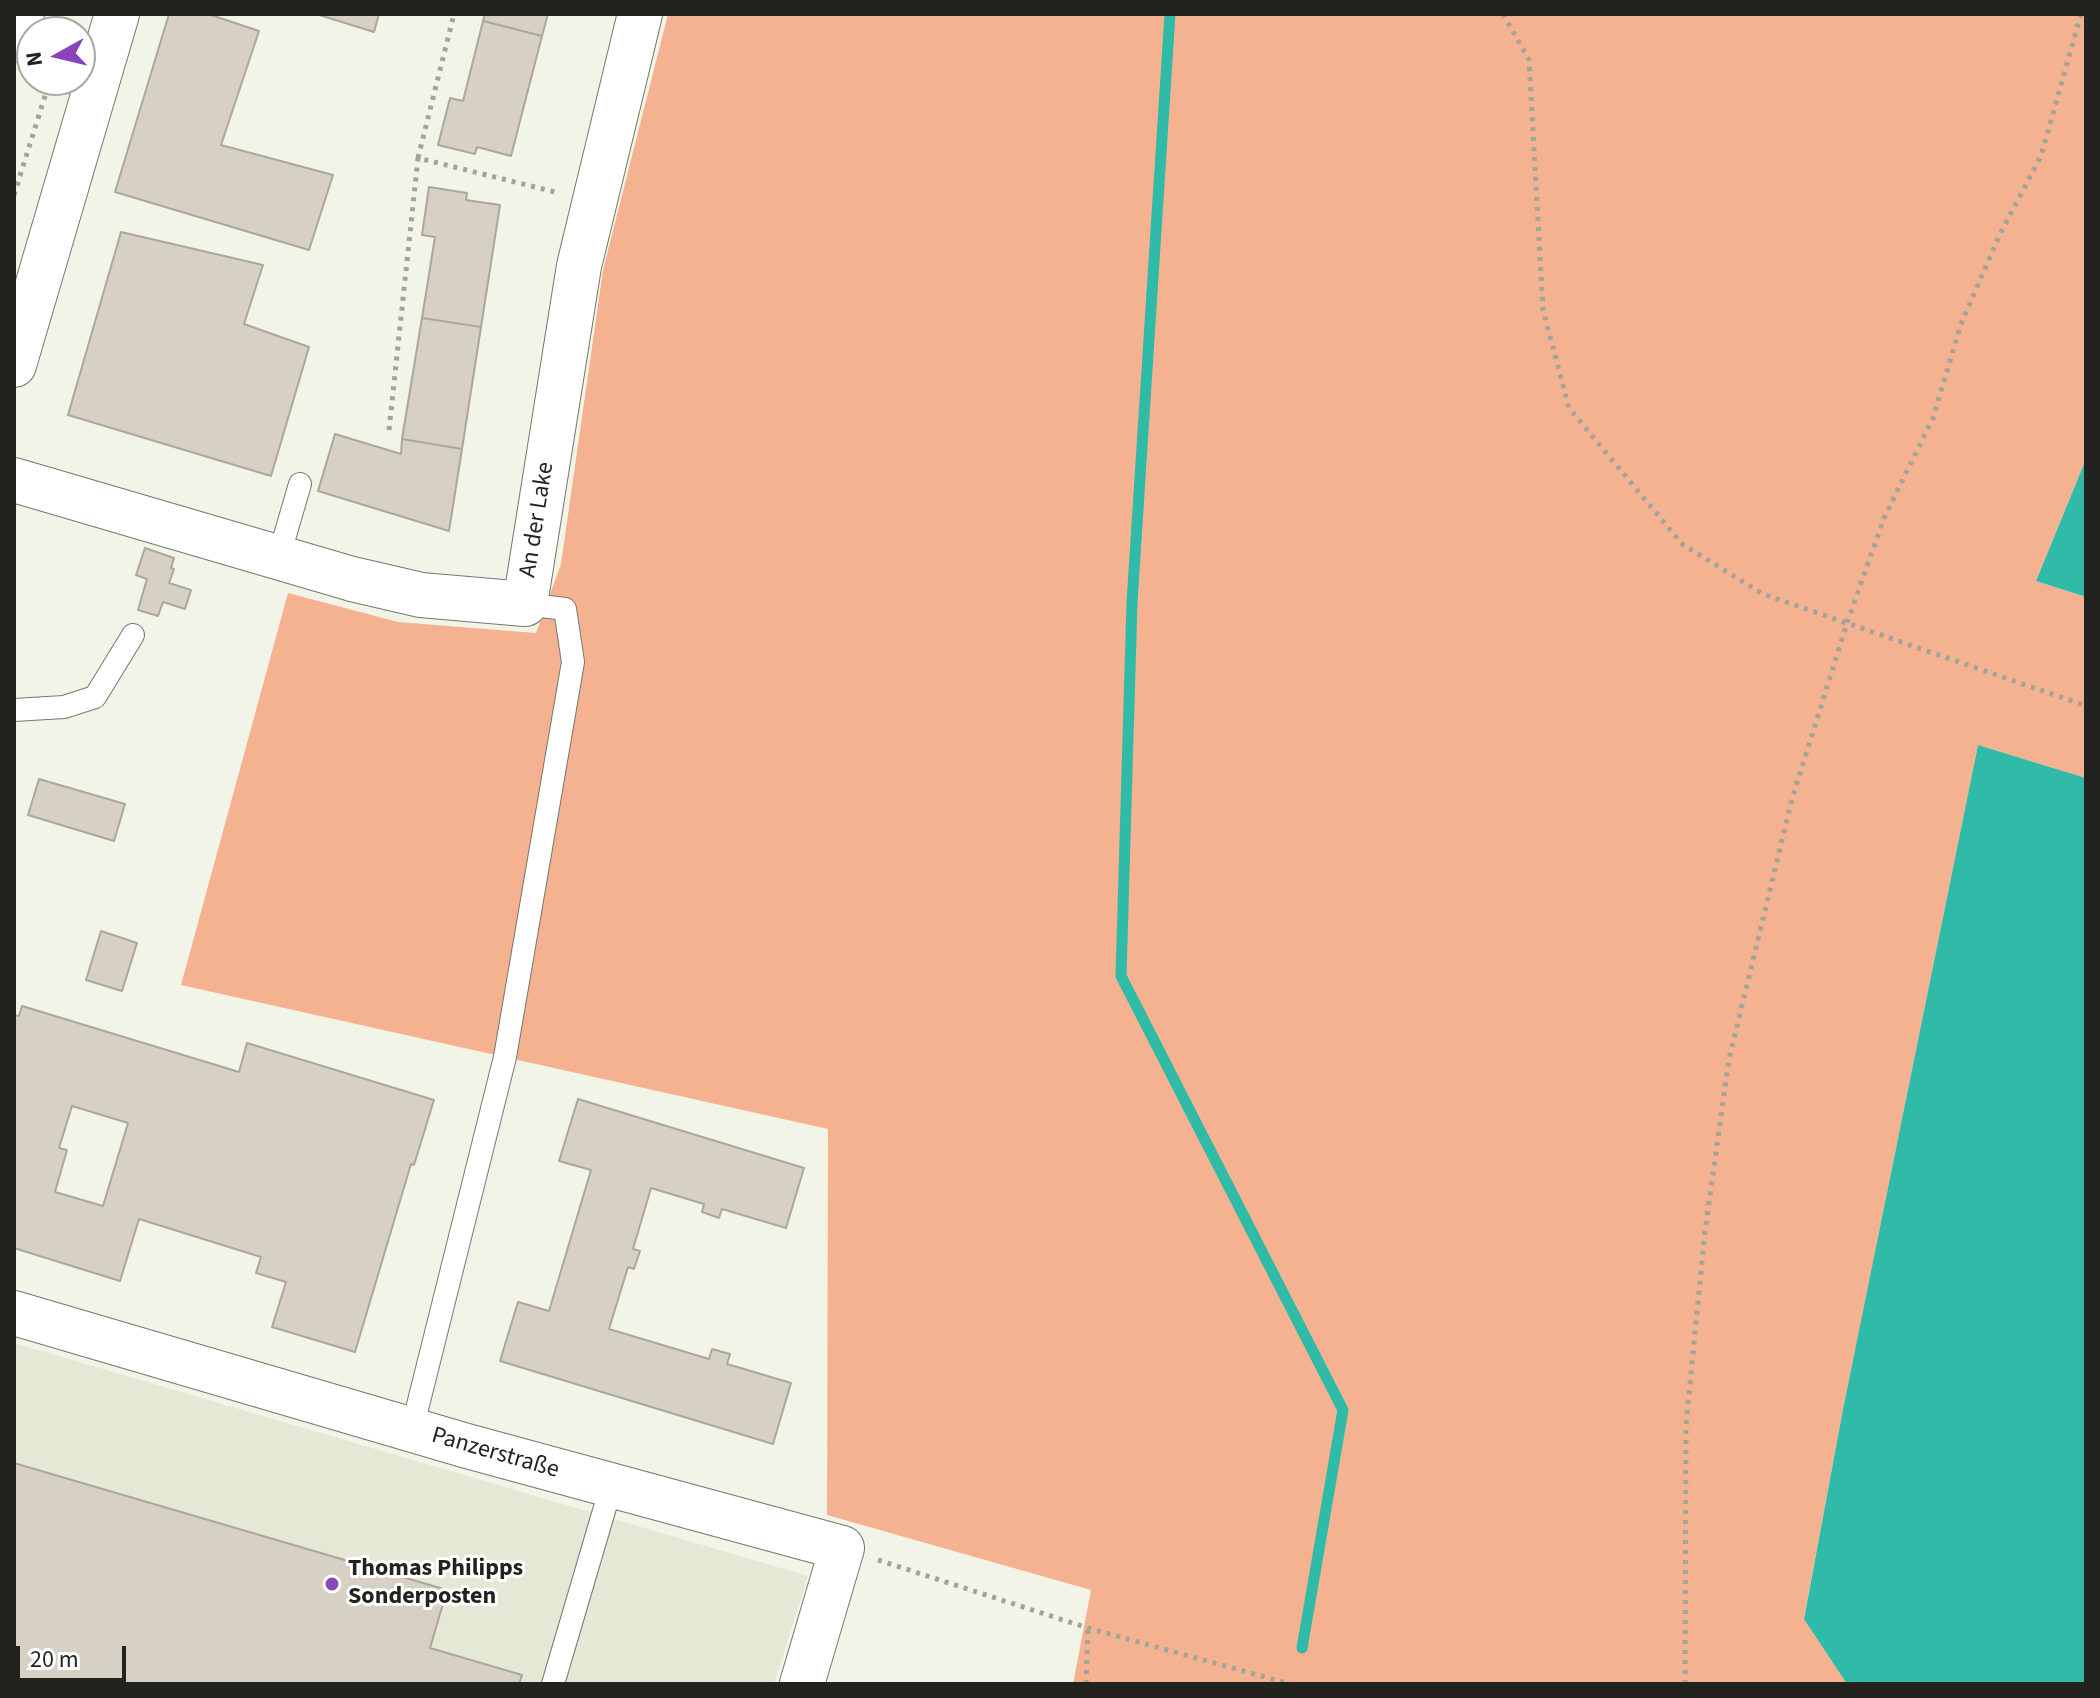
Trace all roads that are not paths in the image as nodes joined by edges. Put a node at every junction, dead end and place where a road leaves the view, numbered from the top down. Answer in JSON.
{"nodes":[{"id":1,"x":22,"y":14,"type":"edge"},
{"id":2,"x":117,"y":14,"type":"edge"},
{"id":3,"x":640,"y":14,"type":"edge"},
{"id":4,"x":14,"y":38,"type":"edge"},
{"id":5,"x":14,"y":365,"type":"edge"},
{"id":6,"x":14,"y":480,"type":"edge"},
{"id":7,"x":300,"y":484,"type":"dead end"},
{"id":8,"x":279,"y":556,"type":"junction"},
{"id":9,"x":525,"y":604,"type":"junction"},
{"id":10,"x":133,"y":635,"type":"dead end"},
{"id":11,"x":14,"y":710,"type":"edge"},
{"id":12,"x":14,"y":1313,"type":"edge"},
{"id":13,"x":412,"y":1429,"type":"junction"},
{"id":14,"x":611,"y":1487,"type":"junction"},
{"id":15,"x":553,"y":1684,"type":"edge"},
{"id":16,"x":802,"y":1684,"type":"edge"}],
"edges":[{"from":1,"to":4,"type":"street"},
{"from":2,"to":5,"type":"street"},
{"from":3,"to":9,"type":"street","name":"An der Lake"},
{"from":6,"to":8,"type":"street","name":"An der Lake"},
{"from":7,"to":8,"type":"lane"},
{"from":8,"to":9,"type":"street","name":"An der Lake"},
{"from":9,"to":13,"type":"lane"},
{"from":10,"to":11,"type":"lane"},
{"from":12,"to":13,"type":"street","name":"Panzerstraße"},
{"from":13,"to":14,"type":"street","name":"Panzerstraße"},
{"from":14,"to":15,"type":"lane"},
{"from":14,"to":16,"type":"street","name":"Panzerstraße"}]}
